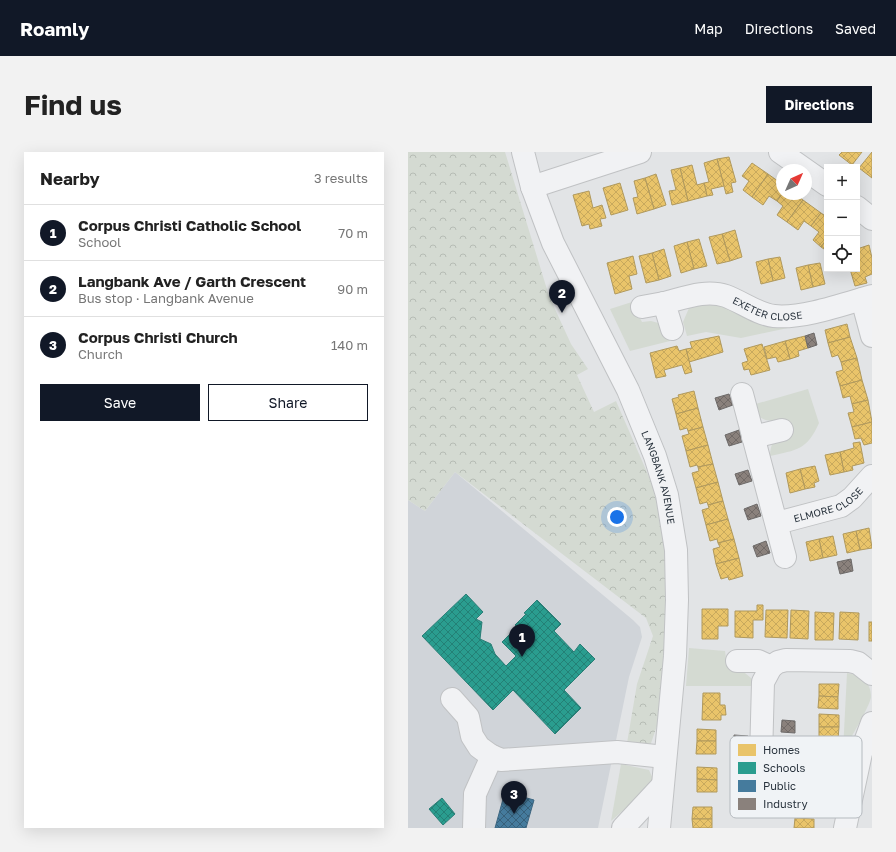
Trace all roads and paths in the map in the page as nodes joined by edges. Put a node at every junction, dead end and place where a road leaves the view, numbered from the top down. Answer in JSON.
{"nodes":[{"id":1,"x":523,"y":152,"type":"edge"},
{"id":2,"x":640,"y":152,"type":"edge"},
{"id":3,"x":780,"y":152,"type":"edge"},
{"id":4,"x":824,"y":183,"type":"edge"},
{"id":5,"x":532,"y":188,"type":"junction"},
{"id":6,"x":860,"y":209,"type":"edge"},
{"id":7,"x":872,"y":219,"type":"edge"},
{"id":8,"x":867,"y":298,"type":"edge"},
{"id":9,"x":664,"y":303,"type":"junction"},
{"id":10,"x":642,"y":307,"type":"dead end"},
{"id":11,"x":672,"y":329,"type":"dead end"},
{"id":12,"x":872,"y":336,"type":"edge"},
{"id":13,"x":742,"y":394,"type":"dead end"},
{"id":14,"x":782,"y":430,"type":"dead end"},
{"id":15,"x":753,"y":437,"type":"junction"},
{"id":16,"x":872,"y":476,"type":"edge"},
{"id":17,"x":777,"y":523,"type":"junction"},
{"id":18,"x":786,"y":557,"type":"dead end"},
{"id":19,"x":737,"y":661,"type":"dead end"},
{"id":20,"x":771,"y":667,"type":"junction"},
{"id":21,"x":872,"y":674,"type":"edge"},
{"id":22,"x":452,"y":699,"type":"dead end"},
{"id":23,"x":872,"y":723,"type":"edge"},
{"id":24,"x":762,"y":736,"type":"edge"},
{"id":25,"x":862,"y":751,"type":"edge"},
{"id":26,"x":492,"y":756,"type":"junction"},
{"id":27,"x":665,"y":758,"type":"junction"},
{"id":28,"x":662,"y":786,"type":"junction"},
{"id":29,"x":847,"y":818,"type":"edge"},
{"id":30,"x":474,"y":828,"type":"edge"},
{"id":31,"x":623,"y":828,"type":"edge"},
{"id":32,"x":659,"y":828,"type":"edge"},
{"id":33,"x":845,"y":828,"type":"edge"}],
"edges":[{"from":1,"to":5,"type":"street","name":"LANGBANK AVENUE"},
{"from":2,"to":5,"type":"street"},
{"from":3,"to":4,"type":"street"},
{"from":5,"to":27,"type":"street","name":"LANGBANK AVENUE"},
{"from":6,"to":7,"type":"street"},
{"from":8,"to":9,"type":"street","name":"EXETER CLOSE"},
{"from":8,"to":12,"type":"street"},
{"from":9,"to":10,"type":"street","name":"EXETER CLOSE"},
{"from":9,"to":11,"type":"street"},
{"from":13,"to":15,"type":"street"},
{"from":14,"to":15,"type":"street"},
{"from":15,"to":17,"type":"street"},
{"from":16,"to":17,"type":"street","name":"ELMORE CLOSE"},
{"from":17,"to":18,"type":"street"},
{"from":19,"to":20,"type":"street"},
{"from":20,"to":21,"type":"street"},
{"from":20,"to":24,"type":"street"},
{"from":22,"to":26,"type":"street"},
{"from":23,"to":25,"type":"street"},
{"from":26,"to":27,"type":"street"},
{"from":26,"to":30,"type":"street"},
{"from":27,"to":28,"type":"street","name":"LANGBANK AVENUE"},
{"from":28,"to":31,"type":"street"},
{"from":28,"to":32,"type":"street","name":"LANGBANK AVENUE"},
{"from":29,"to":33,"type":"street"}]}
